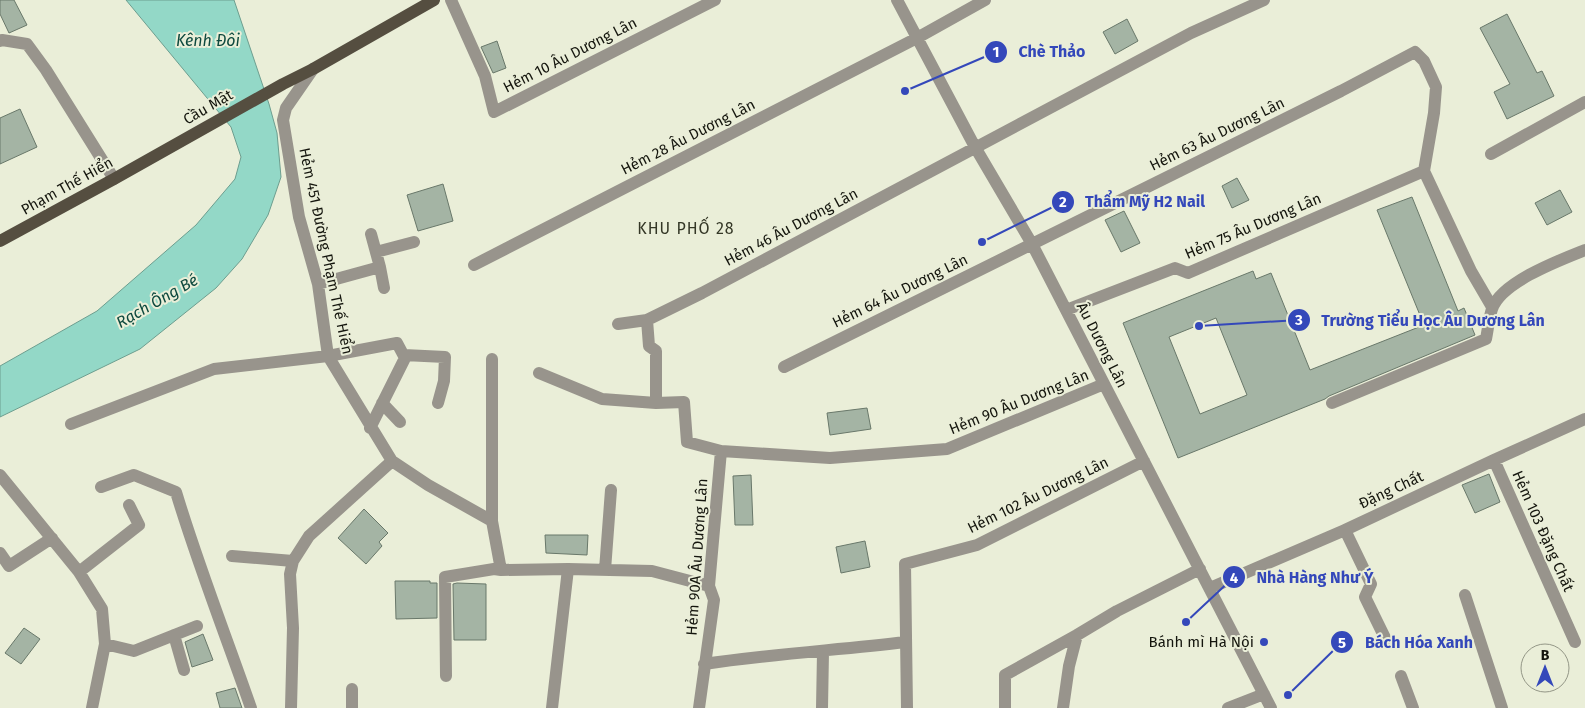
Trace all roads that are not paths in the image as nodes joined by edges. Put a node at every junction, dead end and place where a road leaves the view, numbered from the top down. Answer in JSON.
{"nodes":[{"id":1,"x":434,"y":0,"type":"edge"},
{"id":2,"x":450,"y":0,"type":"edge"},
{"id":3,"x":715,"y":0,"type":"edge"},
{"id":4,"x":897,"y":0,"type":"edge"},
{"id":5,"x":985,"y":0,"type":"edge"},
{"id":6,"x":1256,"y":2,"type":"edge"},
{"id":7,"x":917,"y":38,"type":"junction"},
{"id":8,"x":0,"y":41,"type":"edge"},
{"id":9,"x":313,"y":69,"type":"junction"},
{"id":10,"x":1585,"y":102,"type":"edge"},
{"id":11,"x":975,"y":147,"type":"junction"},
{"id":12,"x":1491,"y":154,"type":"dead end"},
{"id":13,"x":149,"y":160,"type":"joint"},
{"id":14,"x":1424,"y":171,"type":"junction"},
{"id":15,"x":114,"y":179,"type":"junction"},
{"id":16,"x":371,"y":234,"type":"dead end"},
{"id":17,"x":0,"y":241,"type":"edge"},
{"id":18,"x":414,"y":242,"type":"dead end"},
{"id":19,"x":1032,"y":244,"type":"junction"},
{"id":20,"x":1585,"y":250,"type":"edge"},
{"id":21,"x":376,"y":252,"type":"junction"},
{"id":22,"x":474,"y":265,"type":"dead end"},
{"id":23,"x":380,"y":268,"type":"junction"},
{"id":24,"x":318,"y":284,"type":"junction"},
{"id":25,"x":384,"y":288,"type":"dead end"},
{"id":26,"x":1492,"y":307,"type":"junction"},
{"id":27,"x":1066,"y":310,"type":"junction"},
{"id":28,"x":647,"y":320,"type":"junction"},
{"id":29,"x":618,"y":324,"type":"dead end"},
{"id":30,"x":404,"y":355,"type":"junction"},
{"id":31,"x":328,"y":356,"type":"junction"},
{"id":32,"x":492,"y":359,"type":"dead end"},
{"id":33,"x":784,"y":367,"type":"dead end"},
{"id":34,"x":539,"y":373,"type":"dead end"},
{"id":35,"x":1104,"y":384,"type":"junction"},
{"id":36,"x":438,"y":403,"type":"dead end"},
{"id":37,"x":1332,"y":403,"type":"dead end"},
{"id":38,"x":382,"y":404,"type":"junction"},
{"id":39,"x":656,"y":404,"type":"junction"},
{"id":40,"x":1585,"y":419,"type":"edge"},
{"id":41,"x":400,"y":422,"type":"dead end"},
{"id":42,"x":71,"y":424,"type":"dead end"},
{"id":43,"x":370,"y":428,"type":"junction"},
{"id":44,"x":721,"y":451,"type":"junction"},
{"id":45,"x":1494,"y":460,"type":"junction"},
{"id":46,"x":392,"y":461,"type":"junction"},
{"id":47,"x":1144,"y":461,"type":"junction"},
{"id":48,"x":0,"y":475,"type":"edge"},
{"id":49,"x":101,"y":487,"type":"dead end"},
{"id":50,"x":611,"y":490,"type":"dead end"},
{"id":51,"x":129,"y":505,"type":"dead end"},
{"id":52,"x":492,"y":521,"type":"junction"},
{"id":53,"x":1345,"y":530,"type":"junction"},
{"id":54,"x":52,"y":538,"type":"junction"},
{"id":55,"x":0,"y":552,"type":"edge"},
{"id":56,"x":232,"y":556,"type":"dead end"},
{"id":57,"x":293,"y":561,"type":"junction"},
{"id":58,"x":568,"y":569,"type":"junction"},
{"id":59,"x":1200,"y":569,"type":"junction"},
{"id":60,"x":501,"y":570,"type":"junction"},
{"id":61,"x":606,"y":570,"type":"junction"},
{"id":62,"x":79,"y":572,"type":"junction"},
{"id":63,"x":709,"y":586,"type":"junction"},
{"id":64,"x":1210,"y":588,"type":"junction"},
{"id":65,"x":1465,"y":595,"type":"dead end"},
{"id":66,"x":198,"y":626,"type":"dead end"},
{"id":67,"x":174,"y":635,"type":"junction"},
{"id":68,"x":1076,"y":635,"type":"junction"},
{"id":69,"x":906,"y":642,"type":"junction"},
{"id":70,"x":1387,"y":642,"type":"dead end"},
{"id":71,"x":1575,"y":642,"type":"dead end"},
{"id":72,"x":105,"y":644,"type":"junction"},
{"id":73,"x":823,"y":652,"type":"junction"},
{"id":74,"x":704,"y":664,"type":"junction"},
{"id":75,"x":184,"y":670,"type":"dead end"},
{"id":76,"x":446,"y":676,"type":"dead end"},
{"id":77,"x":1401,"y":676,"type":"dead end"},
{"id":78,"x":352,"y":689,"type":"dead end"},
{"id":79,"x":1264,"y":694,"type":"junction"},
{"id":80,"x":92,"y":708,"type":"edge"},
{"id":81,"x":251,"y":708,"type":"edge"},
{"id":82,"x":291,"y":708,"type":"edge"},
{"id":83,"x":352,"y":708,"type":"edge"},
{"id":84,"x":552,"y":708,"type":"edge"},
{"id":85,"x":699,"y":708,"type":"edge"},
{"id":86,"x":822,"y":708,"type":"edge"},
{"id":87,"x":907,"y":708,"type":"edge"},
{"id":88,"x":1004,"y":708,"type":"edge"},
{"id":89,"x":1063,"y":708,"type":"edge"},
{"id":90,"x":1228,"y":708,"type":"edge"},
{"id":91,"x":1271,"y":708,"type":"edge"},
{"id":92,"x":1413,"y":708,"type":"edge"},
{"id":93,"x":1502,"y":708,"type":"edge"}],
"edges":[{"from":1,"to":9,"type":"main road"},
{"from":2,"to":3,"type":"street","name":"Hẻm 10 Âu Dương Lân"},
{"from":4,"to":7,"type":"street","name":"Âu Dương Lân"},
{"from":5,"to":7,"type":"street","name":"Hẻm 28 Âu Dương Lân"},
{"from":6,"to":11,"type":"street","name":"Hẻm 46 Âu Dương Lân"},
{"from":7,"to":11,"type":"street","name":"Âu Dương Lân"},
{"from":7,"to":22,"type":"street","name":"Hẻm 28 Âu Dương Lân"},
{"from":8,"to":15,"type":"street"},
{"from":9,"to":13,"type":"main road","name":"Cầu Mật"},
{"from":9,"to":24,"type":"street","name":"Hẻm 451 Đường Phạm Thế Hiển"},
{"from":10,"to":12,"type":"street"},
{"from":11,"to":19,"type":"street","name":"Âu Dương Lân"},
{"from":11,"to":28,"type":"street","name":"Hẻm 46 Âu Dương Lân"},
{"from":13,"to":15,"type":"main road","name":"Phạm Thế Hiển"},
{"from":14,"to":19,"type":"street","name":"Hẻm 63 Âu Dương Lân"},
{"from":14,"to":26,"type":"street"},
{"from":14,"to":27,"type":"street","name":"Hẻm 75 Âu Dương Lân"},
{"from":15,"to":17,"type":"main road","name":"Phạm Thế Hiển"},
{"from":16,"to":21,"type":"street"},
{"from":18,"to":21,"type":"street"},
{"from":19,"to":27,"type":"street","name":"Âu Dương Lân"},
{"from":19,"to":33,"type":"street","name":"Hẻm 64 Âu Dương Lân"},
{"from":20,"to":26,"type":"street"},
{"from":21,"to":23,"type":"street"},
{"from":23,"to":24,"type":"street"},
{"from":23,"to":25,"type":"street"},
{"from":24,"to":31,"type":"street","name":"Hẻm 451 Đường Phạm Thế Hiển"},
{"from":26,"to":37,"type":"street"},
{"from":27,"to":35,"type":"street","name":"Âu Dương Lân"},
{"from":28,"to":29,"type":"street","name":"Hẻm 46 Âu Dương Lân"},
{"from":28,"to":39,"type":"street"},
{"from":30,"to":31,"type":"street"},
{"from":30,"to":36,"type":"street"},
{"from":30,"to":38,"type":"street"},
{"from":31,"to":42,"type":"street"},
{"from":31,"to":43,"type":"street","name":"Hẻm 451 Đường Phạm Thế Hiển"},
{"from":32,"to":52,"type":"street"},
{"from":34,"to":39,"type":"street","name":"Hẻm 90 Âu Dương Lân"},
{"from":35,"to":44,"type":"street","name":"Hẻm 90 Âu Dương Lân"},
{"from":35,"to":47,"type":"street","name":"Âu Dương Lân"},
{"from":38,"to":41,"type":"street"},
{"from":38,"to":43,"type":"street"},
{"from":39,"to":44,"type":"street","name":"Hẻm 90 Âu Dương Lân"},
{"from":40,"to":45,"type":"street","name":"Đặng Chất"},
{"from":43,"to":46,"type":"street","name":"Hẻm 451 Đường Phạm Thế Hiển"},
{"from":44,"to":63,"type":"street","name":"Hẻm 90A Âu Dương Lân"},
{"from":45,"to":53,"type":"street","name":"Đặng Chất"},
{"from":45,"to":71,"type":"street","name":"Hẻm 103 Đặng Chất"},
{"from":46,"to":52,"type":"street"},
{"from":46,"to":57,"type":"street"},
{"from":47,"to":59,"type":"street","name":"Âu Dương Lân"},
{"from":47,"to":69,"type":"street","name":"Hẻm 102 Âu Dương Lân"},
{"from":48,"to":54,"type":"street"},
{"from":49,"to":81,"type":"street"},
{"from":50,"to":61,"type":"street"},
{"from":51,"to":62,"type":"street"},
{"from":52,"to":60,"type":"street"},
{"from":53,"to":64,"type":"street","name":"Đặng Chất"},
{"from":53,"to":70,"type":"street"},
{"from":54,"to":55,"type":"street"},
{"from":54,"to":62,"type":"street"},
{"from":56,"to":57,"type":"street"},
{"from":57,"to":82,"type":"street"},
{"from":58,"to":60,"type":"street"},
{"from":58,"to":61,"type":"street"},
{"from":58,"to":84,"type":"street"},
{"from":59,"to":64,"type":"street","name":"Âu Dương Lân"},
{"from":59,"to":68,"type":"street"},
{"from":60,"to":76,"type":"street"},
{"from":61,"to":63,"type":"street"},
{"from":62,"to":72,"type":"street"},
{"from":63,"to":74,"type":"street","name":"Hẻm 90A Âu Dương Lân"},
{"from":64,"to":79,"type":"street","name":"Âu Dương Lân"},
{"from":65,"to":93,"type":"street"},
{"from":66,"to":67,"type":"street"},
{"from":67,"to":72,"type":"street"},
{"from":67,"to":75,"type":"street"},
{"from":68,"to":88,"type":"street"},
{"from":68,"to":89,"type":"street"},
{"from":69,"to":73,"type":"street"},
{"from":69,"to":87,"type":"street"},
{"from":72,"to":80,"type":"street"},
{"from":73,"to":74,"type":"street"},
{"from":73,"to":86,"type":"street"},
{"from":74,"to":85,"type":"street","name":"Hẻm 90A Âu Dương Lân"},
{"from":77,"to":92,"type":"street"},
{"from":78,"to":83,"type":"street"},
{"from":79,"to":90,"type":"street"},
{"from":79,"to":91,"type":"street","name":"Âu Dương Lân"}]}
